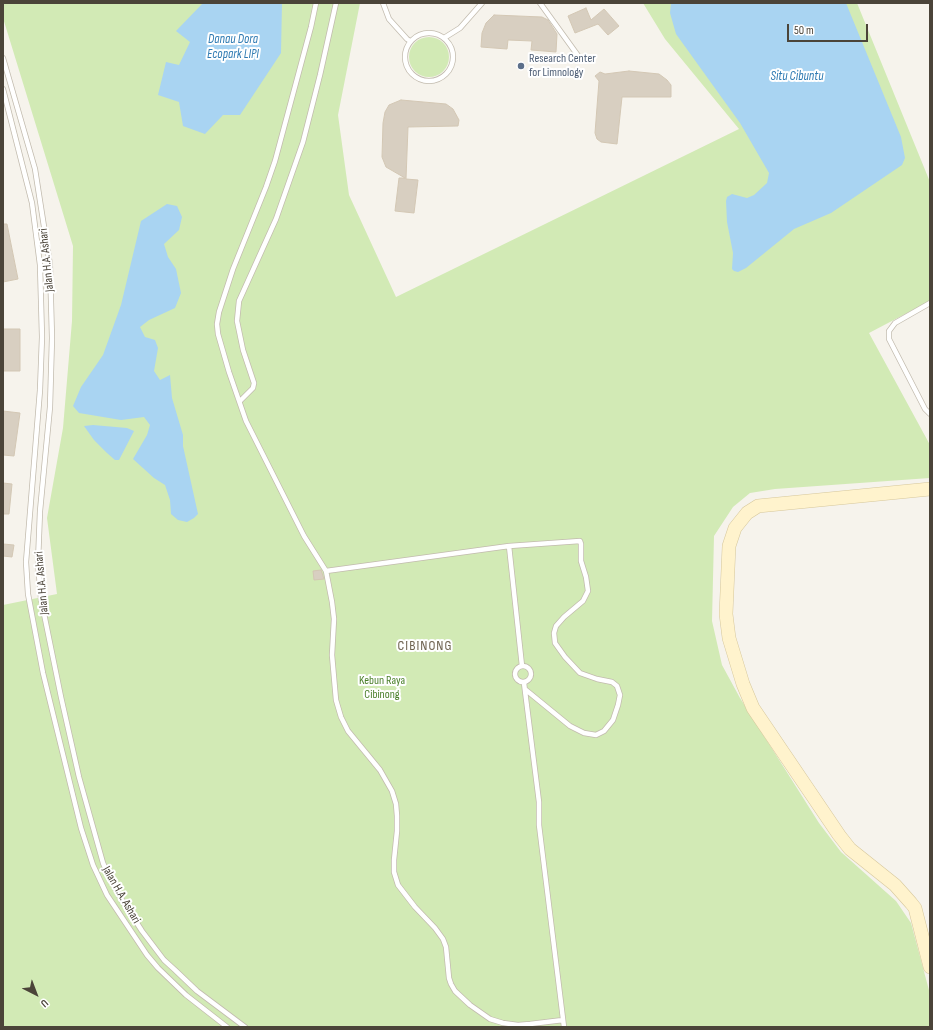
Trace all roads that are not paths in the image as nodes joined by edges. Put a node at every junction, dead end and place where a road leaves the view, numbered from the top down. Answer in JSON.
{"nodes":[{"id":1,"x":316,"y":3,"type":"edge"},
{"id":2,"x":336,"y":3,"type":"edge"},
{"id":3,"x":383,"y":3,"type":"edge"},
{"id":4,"x":482,"y":3,"type":"edge"},
{"id":5,"x":540,"y":3,"type":"edge"},
{"id":6,"x":444,"y":38,"type":"junction"},
{"id":7,"x":410,"y":41,"type":"junction"},
{"id":8,"x":579,"y":57,"type":"dead end"},
{"id":9,"x":3,"y":58,"type":"edge"},
{"id":10,"x":3,"y":89,"type":"edge"},
{"id":11,"x":35,"y":170,"type":"junction"},
{"id":12,"x":25,"y":172,"type":"junction"},
{"id":13,"x":930,"y":303,"type":"edge"},
{"id":14,"x":41,"y":363,"type":"junction"},
{"id":15,"x":51,"y":364,"type":"junction"},
{"id":16,"x":240,"y":401,"type":"junction"},
{"id":17,"x":930,"y":414,"type":"edge"},
{"id":18,"x":930,"y":489,"type":"edge"},
{"id":19,"x":509,"y":546,"type":"junction"},
{"id":20,"x":26,"y":562,"type":"junction"},
{"id":21,"x":38,"y":562,"type":"junction"},
{"id":22,"x":326,"y":571,"type":"junction"},
{"id":23,"x":522,"y":666,"type":"junction"},
{"id":24,"x":524,"y":683,"type":"junction"},
{"id":25,"x":526,"y":690,"type":"junction"},
{"id":26,"x":103,"y":863,"type":"junction"},
{"id":27,"x":93,"y":865,"type":"junction"},
{"id":28,"x":930,"y":967,"type":"edge"},
{"id":29,"x":563,"y":1020,"type":"junction"},
{"id":30,"x":227,"y":1027,"type":"edge"},
{"id":31,"x":245,"y":1027,"type":"edge"},
{"id":32,"x":564,"y":1027,"type":"edge"}],
"edges":[{"from":1,"to":16,"type":"lane"},
{"from":2,"to":16,"type":"lane"},
{"from":3,"to":7,"type":"lane"},
{"from":4,"to":6,"type":"lane"},
{"from":5,"to":8,"type":"lane"},
{"from":6,"to":7,"type":"lane"},
{"from":6,"to":7,"type":"lane"},
{"from":9,"to":11,"type":"lane","name":"Jalan H.A. Ashari"},
{"from":10,"to":12,"type":"lane","name":"Jalan H.A. Ashari"},
{"from":11,"to":12,"type":"lane"},
{"from":11,"to":15,"type":"lane","name":"Jalan H.A. Ashari"},
{"from":12,"to":14,"type":"lane","name":"Jalan H.A. Ashari"},
{"from":13,"to":17,"type":"lane"},
{"from":14,"to":15,"type":"lane"},
{"from":14,"to":20,"type":"lane","name":"Jalan H.A. Ashari"},
{"from":15,"to":21,"type":"lane","name":"Jalan H.A. Ashari"},
{"from":16,"to":22,"type":"lane"},
{"from":18,"to":28,"type":"street"},
{"from":19,"to":22,"type":"lane"},
{"from":19,"to":23,"type":"lane"},
{"from":19,"to":25,"type":"lane"},
{"from":20,"to":21,"type":"lane"},
{"from":20,"to":27,"type":"lane","name":"Jalan H.A. Ashari"},
{"from":21,"to":26,"type":"lane","name":"Jalan H.A. Ashari"},
{"from":22,"to":29,"type":"lane"},
{"from":23,"to":24,"type":"lane"},
{"from":23,"to":24,"type":"lane"},
{"from":24,"to":25,"type":"lane"},
{"from":25,"to":29,"type":"lane"},
{"from":26,"to":27,"type":"lane"},
{"from":26,"to":31,"type":"lane","name":"Jalan H.A. Ashari"},
{"from":27,"to":30,"type":"lane","name":"Jalan H.A. Ashari"},
{"from":29,"to":32,"type":"lane"}]}
